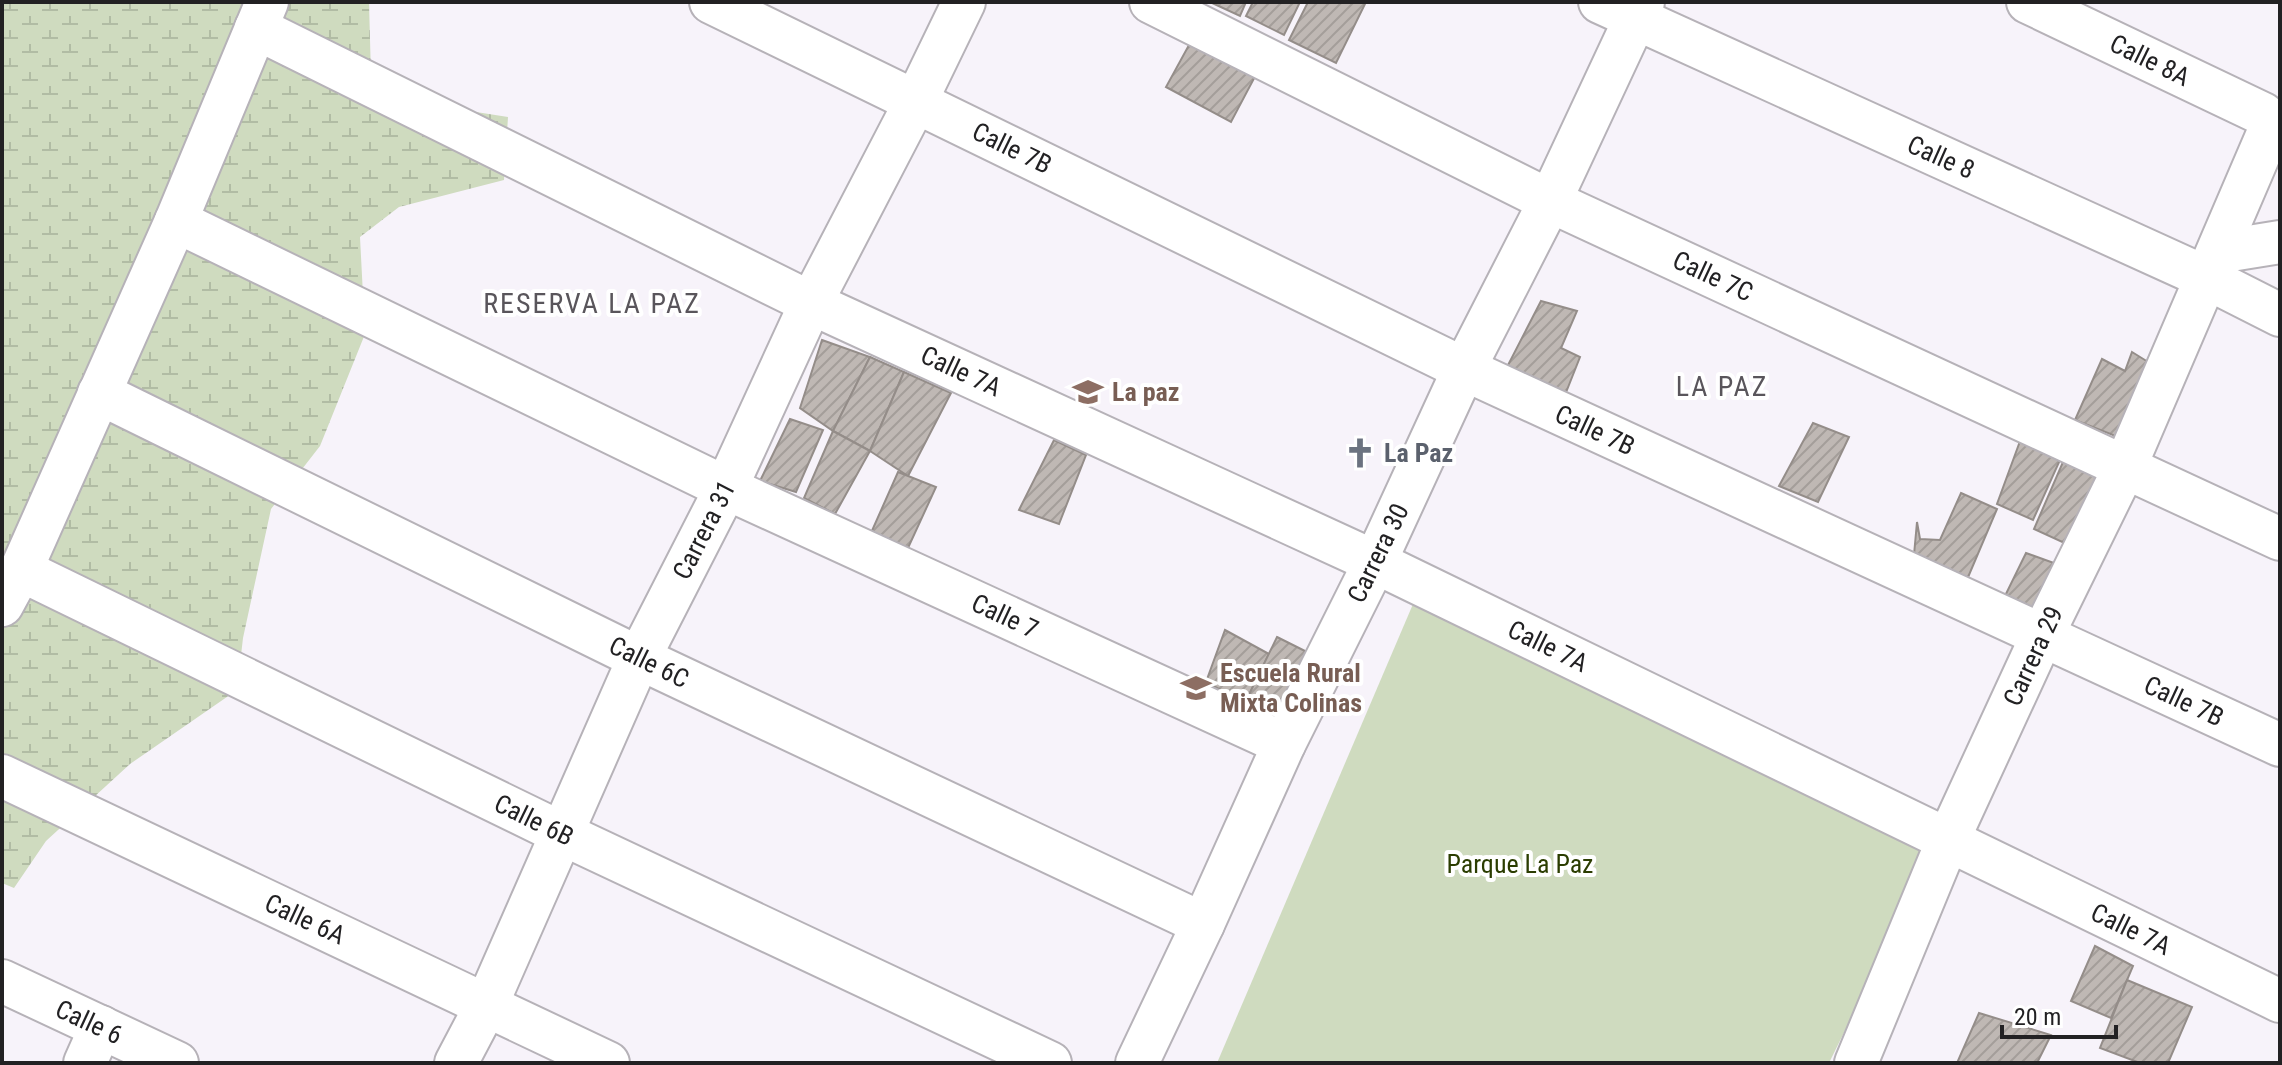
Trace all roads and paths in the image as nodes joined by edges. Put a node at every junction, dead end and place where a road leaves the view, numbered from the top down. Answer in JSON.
{"nodes":[{"id":1,"x":711,"y":2,"type":"edge"},
{"id":2,"x":964,"y":2,"type":"edge"},
{"id":3,"x":1151,"y":2,"type":"edge"},
{"id":4,"x":2028,"y":2,"type":"edge"},
{"id":5,"x":1626,"y":7,"type":"edge"},
{"id":6,"x":261,"y":15,"type":"edge"},
{"id":7,"x":916,"y":101,"type":"junction"},
{"id":8,"x":2271,"y":121,"type":"joint"},
{"id":9,"x":1550,"y":201,"type":"junction"},
{"id":10,"x":176,"y":221,"type":"junction"},
{"id":11,"x":2280,"y":242,"type":"edge"},
{"id":12,"x":2212,"y":265,"type":"junction"},
{"id":13,"x":811,"y":303,"type":"junction"},
{"id":14,"x":2280,"y":315,"type":"edge"},
{"id":15,"x":1464,"y":369,"type":"junction"},
{"id":16,"x":99,"y":393,"type":"junction"},
{"id":17,"x":2125,"y":467,"type":"junction"},
{"id":18,"x":726,"y":488,"type":"junction"},
{"id":19,"x":2280,"y":539,"type":"edge"},
{"id":20,"x":1375,"y":562,"type":"junction"},
{"id":21,"x":11,"y":588,"type":"edge"},
{"id":22,"x":2042,"y":636,"type":"junction"},
{"id":23,"x":639,"y":658,"type":"junction"},
{"id":24,"x":1284,"y":744,"type":"junction"},
{"id":25,"x":2280,"y":745,"type":"edge"},
{"id":26,"x":2,"y":776,"type":"edge"},
{"id":27,"x":563,"y":834,"type":"junction"},
{"id":28,"x":1948,"y":840,"type":"junction"},
{"id":29,"x":1203,"y":924,"type":"junction"},
{"id":30,"x":2,"y":981,"type":"edge"},
{"id":31,"x":2280,"y":1001,"type":"edge"},
{"id":32,"x":486,"y":1006,"type":"junction"},
{"id":33,"x":93,"y":1045,"type":"edge"},
{"id":34,"x":1861,"y":1061,"type":"edge"},
{"id":35,"x":177,"y":1063,"type":"edge"},
{"id":36,"x":456,"y":1063,"type":"edge"},
{"id":37,"x":608,"y":1063,"type":"edge"},
{"id":38,"x":1050,"y":1063,"type":"edge"},
{"id":39,"x":1137,"y":1063,"type":"edge"}],
"edges":[{"from":1,"to":7,"type":"street","name":"Calle 7B"},
{"from":2,"to":7,"type":"street","name":"Carrera 31"},
{"from":3,"to":9,"type":"street","name":"Calle 7C"},
{"from":4,"to":8,"type":"street","name":"Calle 8A"},
{"from":5,"to":9,"type":"street","name":"Carrera 30"},
{"from":5,"to":12,"type":"street","name":"Calle 8"},
{"from":6,"to":10,"type":"street"},
{"from":6,"to":13,"type":"street","name":"Calle 7A"},
{"from":7,"to":13,"type":"street","name":"Carrera 31"},
{"from":7,"to":15,"type":"street","name":"Calle 7B"},
{"from":8,"to":12,"type":"street","name":"Carrera 29"},
{"from":9,"to":15,"type":"street","name":"Carrera 30"},
{"from":9,"to":17,"type":"street","name":"Calle 7C"},
{"from":10,"to":16,"type":"street"},
{"from":10,"to":18,"type":"street","name":"Calle 7"},
{"from":11,"to":12,"type":"street"},
{"from":12,"to":14,"type":"street","name":"Calle 8"},
{"from":12,"to":17,"type":"street","name":"Carrera 29"},
{"from":13,"to":18,"type":"street","name":"Carrera 31"},
{"from":13,"to":20,"type":"street","name":"Calle 7A"},
{"from":15,"to":20,"type":"street","name":"Carrera 30"},
{"from":15,"to":22,"type":"street","name":"Calle 7B"},
{"from":16,"to":21,"type":"street"},
{"from":16,"to":23,"type":"street","name":"Calle 6C"},
{"from":17,"to":19,"type":"street","name":"Calle 7C"},
{"from":17,"to":22,"type":"street","name":"Carrera 29"},
{"from":18,"to":23,"type":"street","name":"Carrera 31"},
{"from":18,"to":24,"type":"street","name":"Calle 7"},
{"from":20,"to":24,"type":"street","name":"Carrera 30"},
{"from":20,"to":28,"type":"street","name":"Calle 7A"},
{"from":21,"to":27,"type":"street","name":"Calle 6B"},
{"from":22,"to":25,"type":"street","name":"Calle 7B"},
{"from":22,"to":28,"type":"street","name":"Carrera 29"},
{"from":23,"to":27,"type":"street","name":"Carrera 31"},
{"from":23,"to":29,"type":"street","name":"Calle 6C"},
{"from":24,"to":29,"type":"street","name":"Carrera 30"},
{"from":26,"to":32,"type":"street","name":"Calle 6A"},
{"from":27,"to":32,"type":"street","name":"Carrera 31"},
{"from":27,"to":38,"type":"street","name":"Calle 6B"},
{"from":28,"to":31,"type":"street","name":"Calle 7A"},
{"from":28,"to":34,"type":"street","name":"Carrera 29"},
{"from":29,"to":39,"type":"street","name":"Carrera 30"},
{"from":30,"to":33,"type":"street","name":"Calle 6"},
{"from":32,"to":36,"type":"street","name":"Carrera 31"},
{"from":32,"to":37,"type":"street","name":"Calle 6A"},
{"from":33,"to":35,"type":"street","name":"Calle 6"}]}
